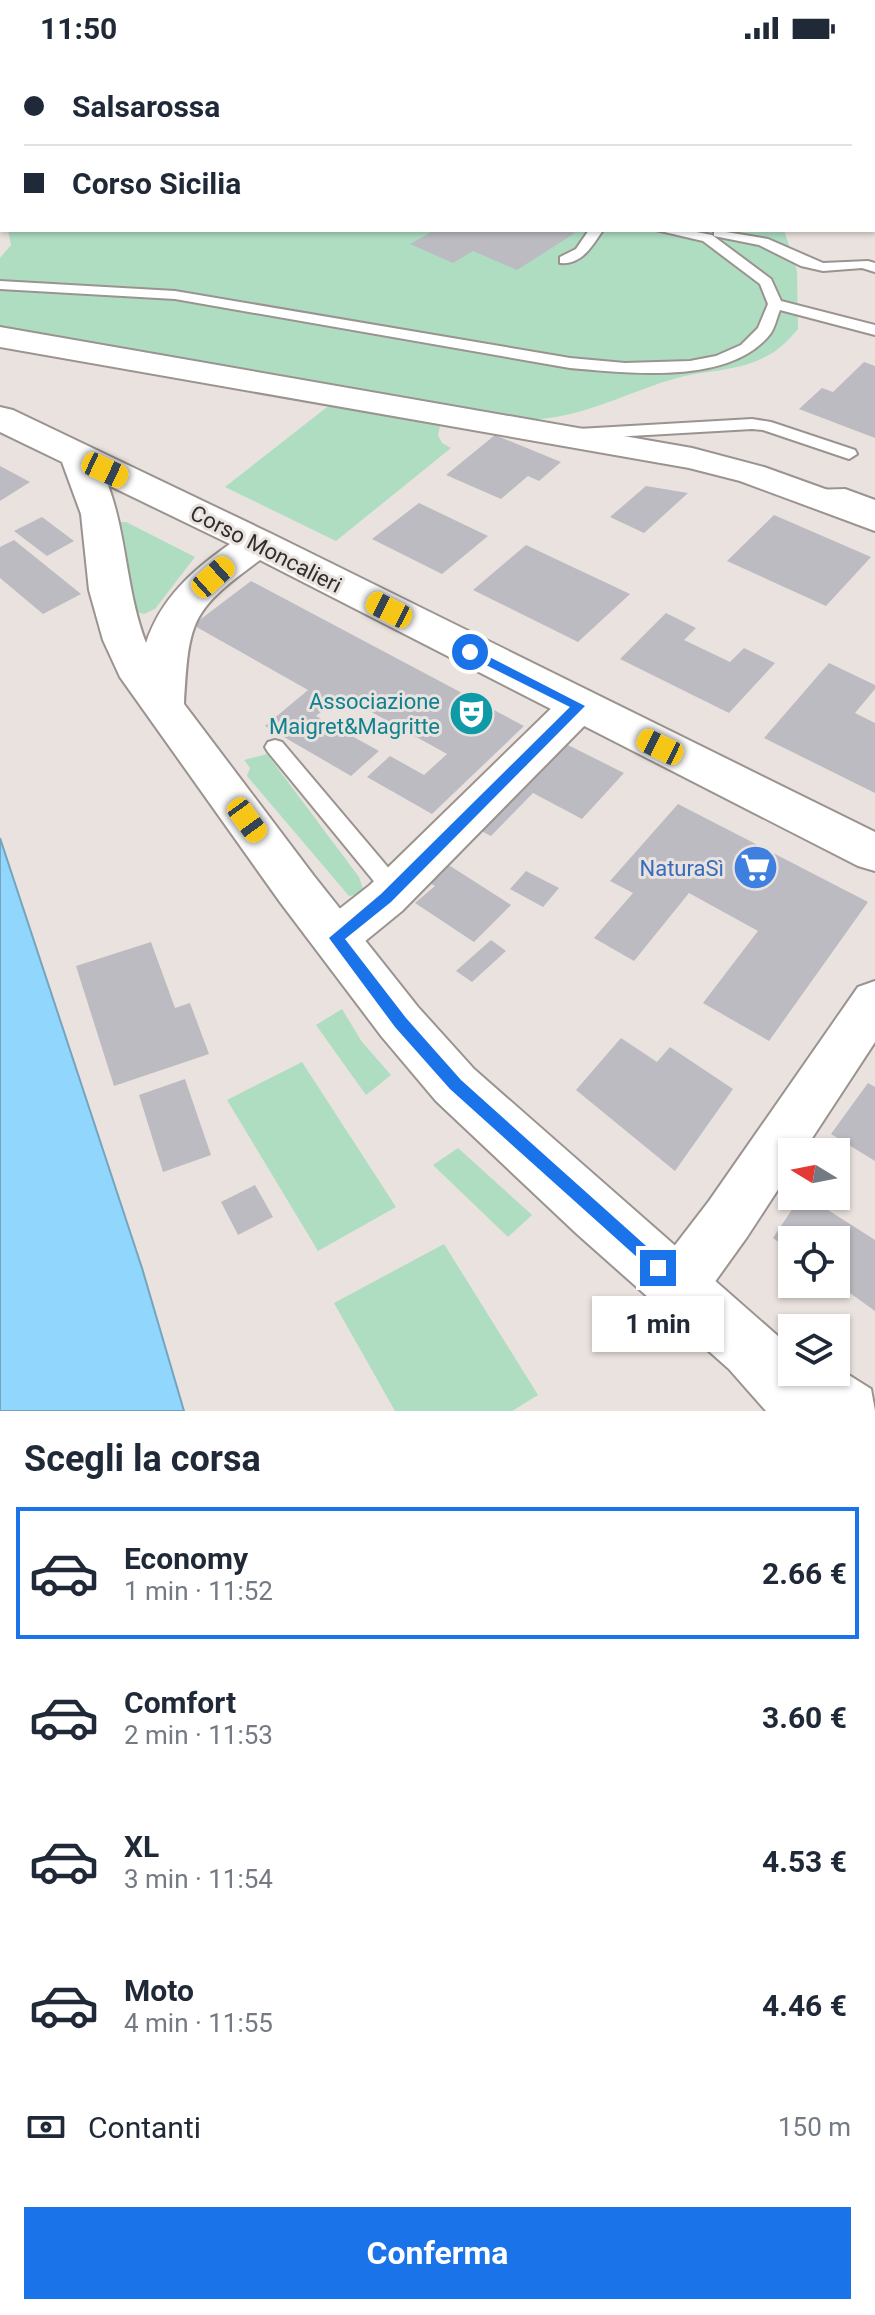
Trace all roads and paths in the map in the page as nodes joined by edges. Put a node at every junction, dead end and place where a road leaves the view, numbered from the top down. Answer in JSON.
{"nodes":[{"id":1,"x":595,"y":232,"type":"edge"},
{"id":2,"x":690,"y":232,"type":"edge"},
{"id":3,"x":716,"y":234,"type":"edge"},
{"id":4,"x":565,"y":260,"type":"dead end"},
{"id":5,"x":875,"y":268,"type":"edge"},
{"id":6,"x":0,"y":285,"type":"edge"},
{"id":7,"x":775,"y":304,"type":"junction"},
{"id":8,"x":875,"y":330,"type":"edge"},
{"id":9,"x":0,"y":337,"type":"edge"},
{"id":10,"x":0,"y":418,"type":"edge"},
{"id":11,"x":566,"y":435,"type":"junction"},
{"id":12,"x":849,"y":454,"type":"dead end"},
{"id":13,"x":79,"y":458,"type":"junction"},
{"id":14,"x":812,"y":495,"type":"junction"},
{"id":15,"x":875,"y":506,"type":"edge"},
{"id":16,"x":875,"y":520,"type":"edge"},
{"id":17,"x":258,"y":543,"type":"junction"},
{"id":18,"x":163,"y":704,"type":"junction"},
{"id":19,"x":579,"y":706,"type":"junction"},
{"id":20,"x":275,"y":747,"type":"dead end"},
{"id":21,"x":875,"y":853,"type":"edge"},
{"id":22,"x":394,"y":890,"type":"junction"},
{"id":23,"x":336,"y":938,"type":"junction"},
{"id":24,"x":875,"y":1001,"type":"edge"},
{"id":25,"x":679,"y":1285,"type":"junction"},
{"id":26,"x":750,"y":1348,"type":"junction"},
{"id":27,"x":808,"y":1411,"type":"edge"},
{"id":28,"x":849,"y":1411,"type":"edge"}],
"edges":[{"from":1,"to":4,"type":"lane"},
{"from":2,"to":3,"type":"lane"},
{"from":3,"to":5,"type":"lane"},
{"from":3,"to":7,"type":"lane"},
{"from":6,"to":7,"type":"lane"},
{"from":7,"to":8,"type":"lane"},
{"from":9,"to":11,"type":"street"},
{"from":10,"to":13,"type":"street","name":"Corso Moncalieri"},
{"from":11,"to":12,"type":"lane"},
{"from":11,"to":14,"type":"street"},
{"from":13,"to":17,"type":"street","name":"Corso Moncalieri"},
{"from":13,"to":18,"type":"street"},
{"from":14,"to":15,"type":"lane"},
{"from":14,"to":16,"type":"street"},
{"from":17,"to":18,"type":"street"},
{"from":17,"to":19,"type":"street","name":"Corso Moncalieri"},
{"from":18,"to":23,"type":"street"},
{"from":19,"to":21,"type":"street","name":"Corso Moncalieri"},
{"from":19,"to":22,"type":"street"},
{"from":20,"to":22,"type":"lane"},
{"from":22,"to":23,"type":"street"},
{"from":23,"to":25,"type":"street"},
{"from":24,"to":25,"type":"street"},
{"from":25,"to":26,"type":"street"},
{"from":26,"to":27,"type":"street"},
{"from":26,"to":28,"type":"street"}]}
